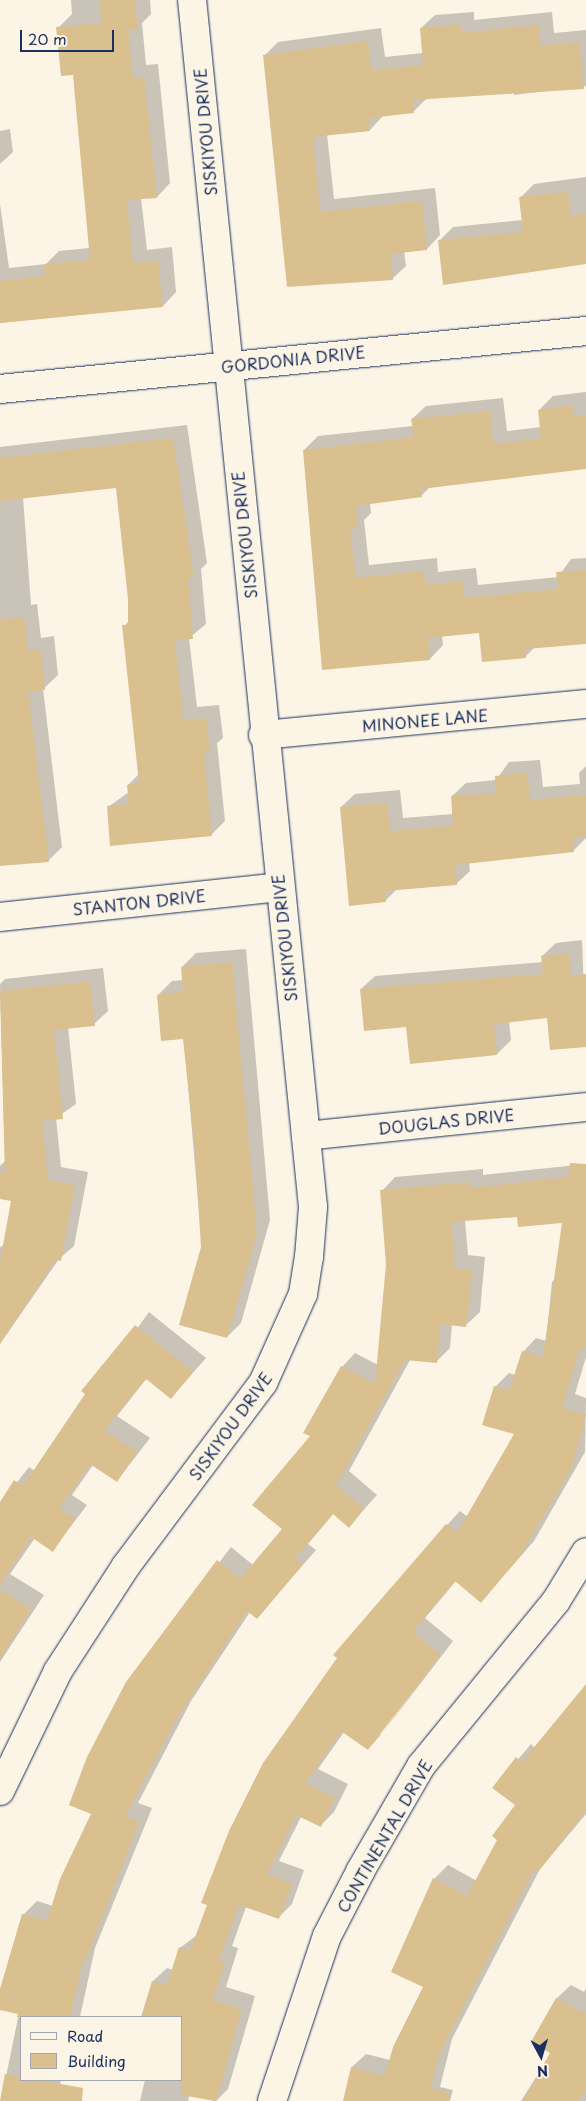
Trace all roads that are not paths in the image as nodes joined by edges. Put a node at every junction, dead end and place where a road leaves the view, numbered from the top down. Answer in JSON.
{"nodes":[{"id":1,"x":192,"y":0,"type":"edge"},
{"id":2,"x":586,"y":331,"type":"edge"},
{"id":3,"x":228,"y":365,"type":"junction"},
{"id":4,"x":0,"y":389,"type":"edge"},
{"id":5,"x":586,"y":704,"type":"edge"},
{"id":6,"x":263,"y":735,"type":"junction"},
{"id":7,"x":279,"y":887,"type":"junction"},
{"id":8,"x":0,"y":917,"type":"edge"},
{"id":9,"x":586,"y":1106,"type":"edge"},
{"id":10,"x":306,"y":1136,"type":"junction"},
{"id":11,"x":586,"y":1552,"type":"edge"},
{"id":12,"x":0,"y":1791,"type":"edge"},
{"id":13,"x":272,"y":2101,"type":"edge"}],
"edges":[{"from":1,"to":3,"type":"street","name":"SISKIYOU DRIVE"},
{"from":2,"to":3,"type":"street","name":"GORDONIA DRIVE"},
{"from":3,"to":4,"type":"street","name":"GORDONIA DRIVE"},
{"from":3,"to":6,"type":"street","name":"SISKIYOU DRIVE"},
{"from":5,"to":6,"type":"street","name":"MINONEE LANE"},
{"from":6,"to":7,"type":"street","name":"SISKIYOU DRIVE"},
{"from":7,"to":8,"type":"street","name":"STANTON DRIVE"},
{"from":7,"to":10,"type":"street","name":"SISKIYOU DRIVE"},
{"from":9,"to":10,"type":"street","name":"DOUGLAS DRIVE"},
{"from":10,"to":12,"type":"street","name":"SISKIYOU DRIVE"},
{"from":11,"to":13,"type":"street","name":"CONTINENTAL DRIVE"}]}
